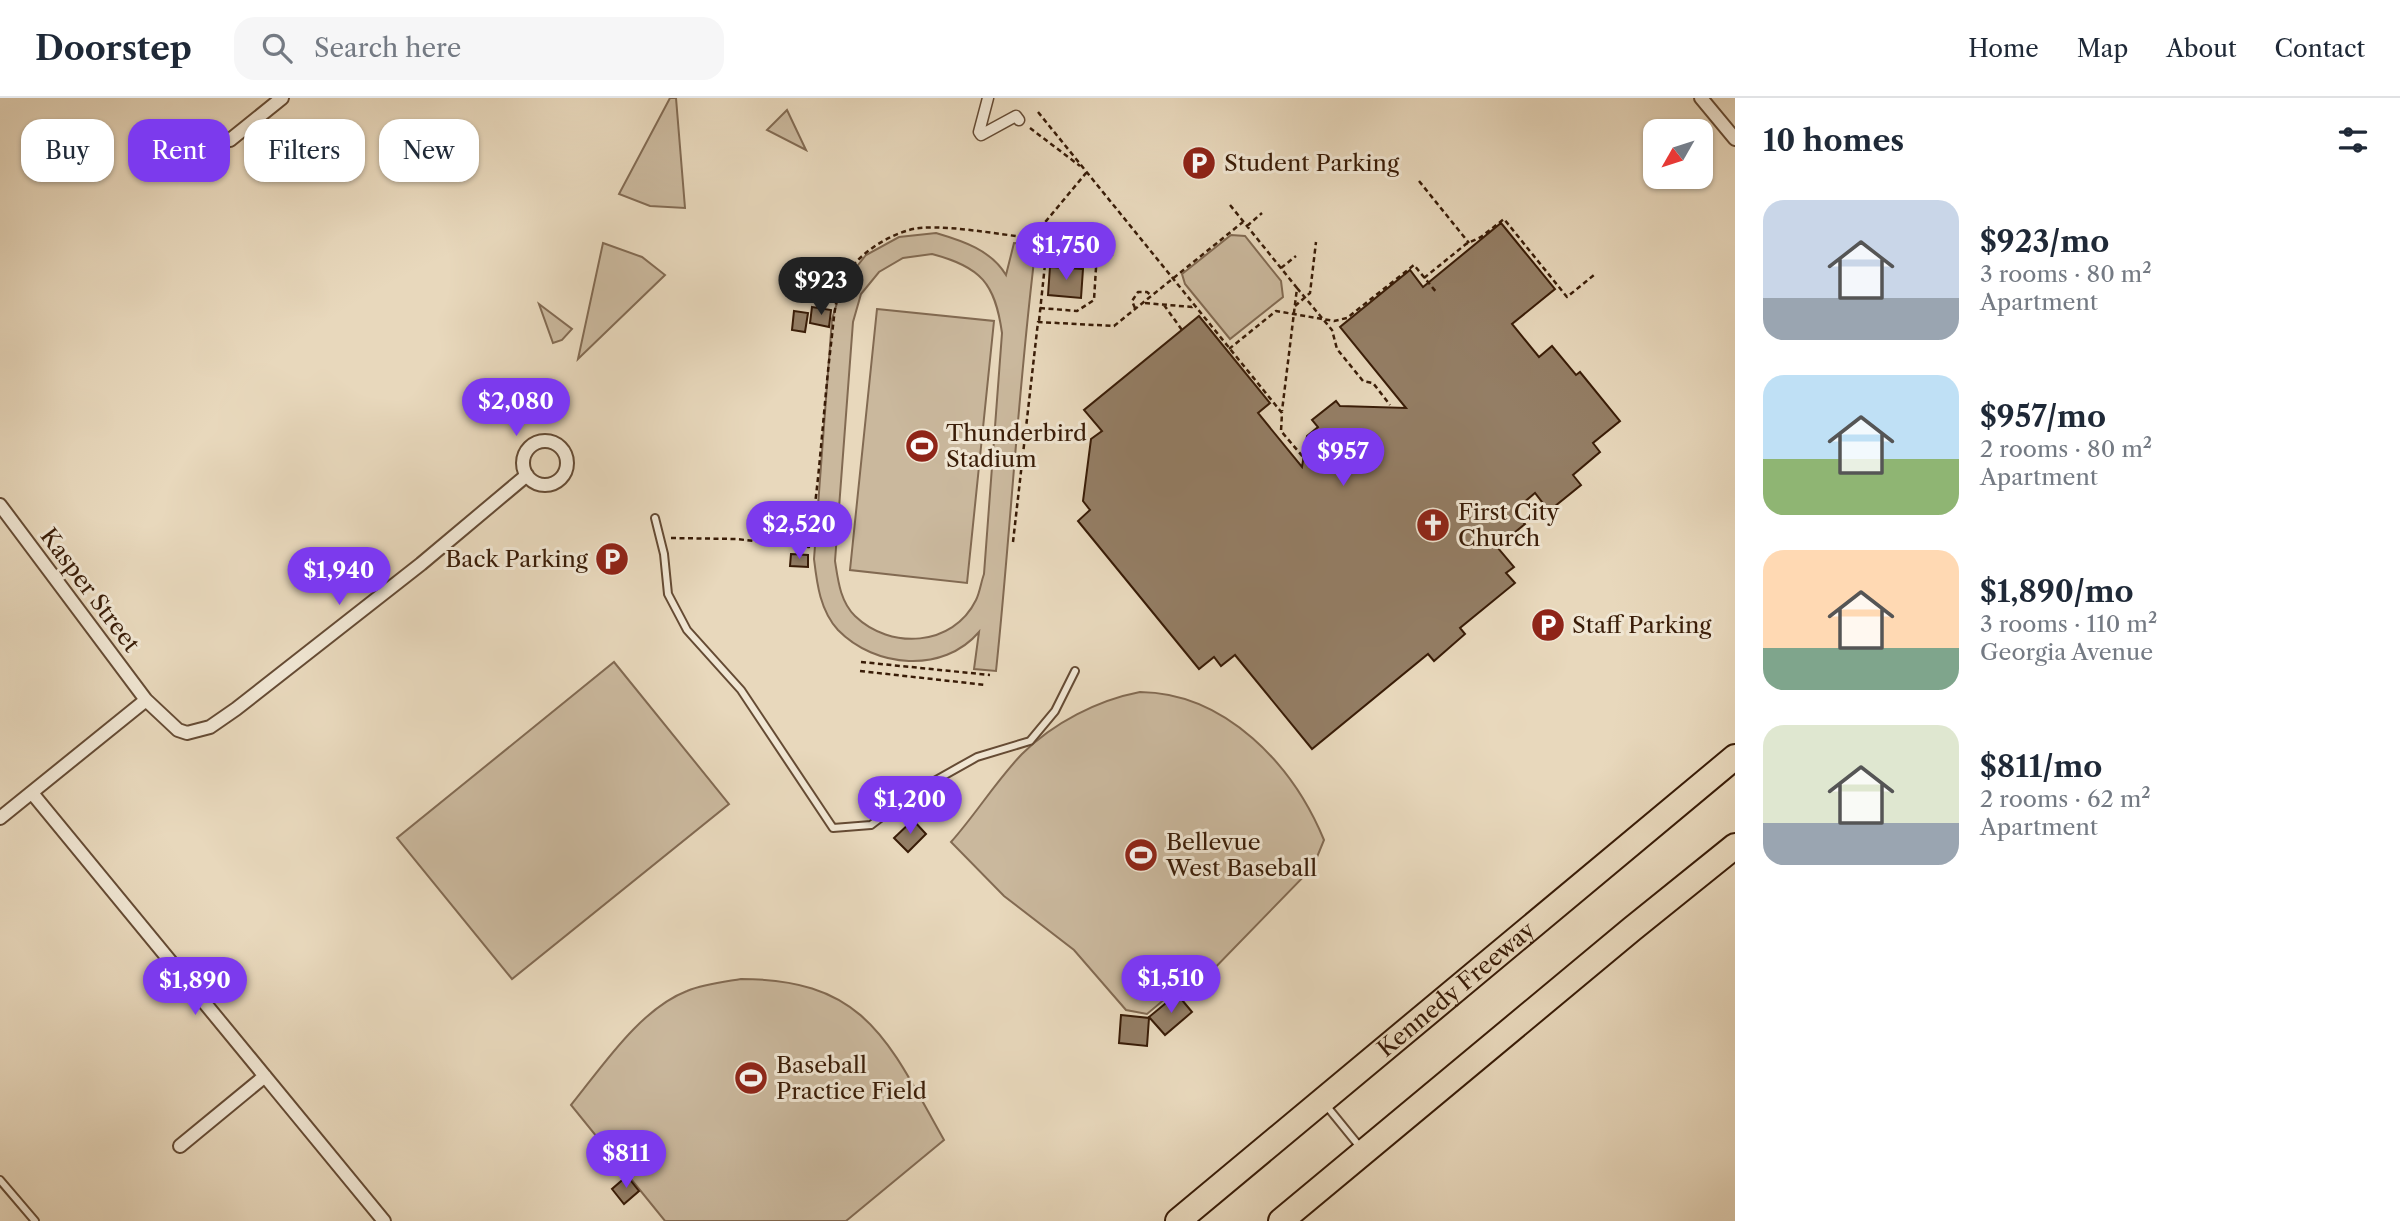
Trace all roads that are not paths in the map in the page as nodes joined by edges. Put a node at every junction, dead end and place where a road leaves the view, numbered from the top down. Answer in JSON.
{"nodes":[{"id":1,"x":282,"y":98,"type":"edge"},
{"id":2,"x":988,"y":98,"type":"edge"},
{"id":3,"x":1701,"y":98,"type":"edge"},
{"id":4,"x":1019,"y":120,"type":"road end"},
{"id":5,"x":1735,"y":139,"type":"edge"},
{"id":6,"x":230,"y":140,"type":"dead end"},
{"id":7,"x":527,"y":475,"type":"dead end"},
{"id":8,"x":0,"y":505,"type":"edge"},
{"id":9,"x":654,"y":518,"type":"dead end"},
{"id":10,"x":1075,"y":671,"type":"dead end"},
{"id":11,"x":146,"y":700,"type":"junction"},
{"id":12,"x":1735,"y":757,"type":"edge"},
{"id":13,"x":32,"y":793,"type":"junction"},
{"id":14,"x":0,"y":818,"type":"edge"},
{"id":15,"x":1735,"y":846,"type":"edge"},
{"id":16,"x":265,"y":1076,"type":"junction"},
{"id":17,"x":1323,"y":1101,"type":"junction"},
{"id":18,"x":180,"y":1146,"type":"dead end"},
{"id":19,"x":1364,"y":1151,"type":"junction"},
{"id":20,"x":0,"y":1180,"type":"edge"},
{"id":21,"x":35,"y":1221,"type":"edge"},
{"id":22,"x":384,"y":1221,"type":"edge"},
{"id":23,"x":1178,"y":1221,"type":"edge"},
{"id":24,"x":1281,"y":1221,"type":"edge"}],
"edges":[{"from":1,"to":6,"type":"street"},
{"from":2,"to":4,"type":"street"},
{"from":3,"to":5,"type":"street"},
{"from":7,"to":11,"type":"street","name":"Kasper Street"},
{"from":8,"to":11,"type":"street","name":"Kasper Street"},
{"from":9,"to":10,"type":"lane"},
{"from":11,"to":13,"type":"street"},
{"from":12,"to":17,"type":"highway","name":"Kennedy Freeway"},
{"from":13,"to":14,"type":"street"},
{"from":13,"to":16,"type":"street"},
{"from":15,"to":19,"type":"highway"},
{"from":16,"to":18,"type":"street"},
{"from":16,"to":22,"type":"street"},
{"from":17,"to":19,"type":"lane"},
{"from":17,"to":23,"type":"highway","name":"Kennedy Freeway"},
{"from":19,"to":24,"type":"highway"},
{"from":20,"to":21,"type":"lane"}]}
